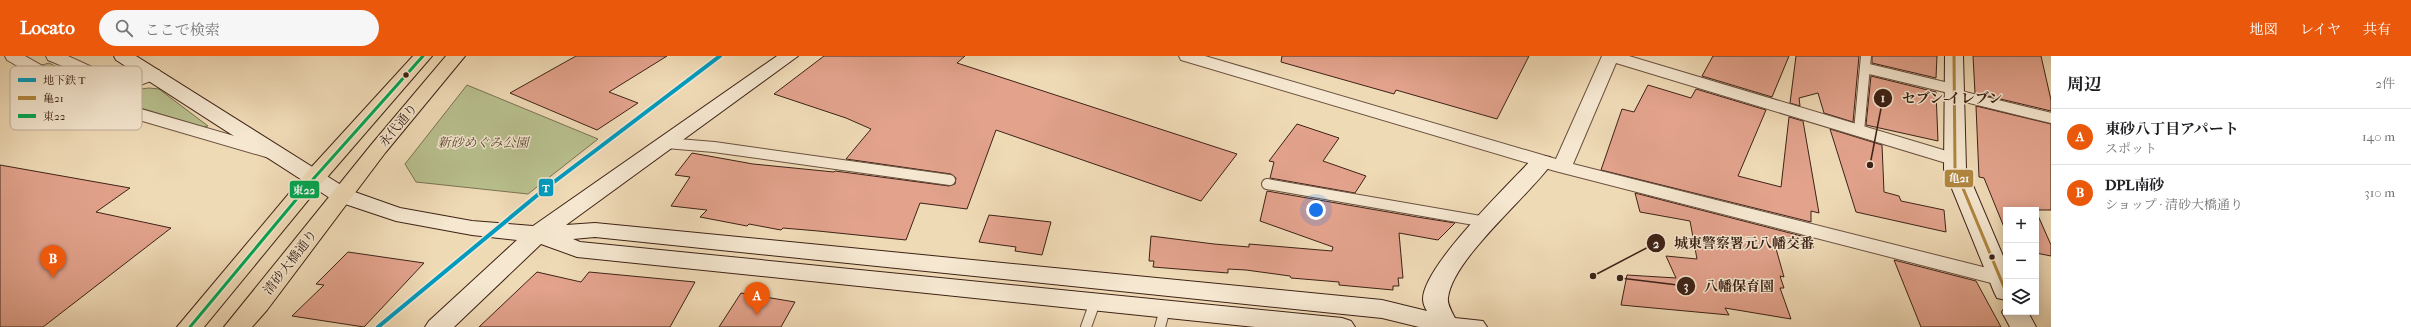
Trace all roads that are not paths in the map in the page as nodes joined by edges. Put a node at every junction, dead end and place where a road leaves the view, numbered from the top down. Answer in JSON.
{"nodes":[{"id":1,"x":13,"y":56,"type":"edge"},
{"id":2,"x":54,"y":56,"type":"edge"},
{"id":3,"x":123,"y":56,"type":"edge"},
{"id":4,"x":423,"y":56,"type":"edge"},
{"id":5,"x":456,"y":56,"type":"edge"},
{"id":6,"x":789,"y":56,"type":"edge"},
{"id":7,"x":1187,"y":56,"type":"edge"},
{"id":8,"x":1611,"y":56,"type":"edge"},
{"id":9,"x":1866,"y":56,"type":"edge"},
{"id":10,"x":1954,"y":56,"type":"edge"},
{"id":11,"x":30,"y":66,"type":"edge"},
{"id":12,"x":76,"y":66,"type":"edge"},
{"id":13,"x":140,"y":66,"type":"edge"},
{"id":14,"x":142,"y":67,"type":"edge"},
{"id":15,"x":1865,"y":68,"type":"junction"},
{"id":16,"x":153,"y":74,"type":"junction"},
{"id":17,"x":142,"y":78,"type":"edge"},
{"id":18,"x":1953,"y":92,"type":"junction"},
{"id":19,"x":142,"y":115,"type":"edge"},
{"id":20,"x":2051,"y":118,"type":"edge"},
{"id":21,"x":1859,"y":131,"type":"junction"},
{"id":22,"x":666,"y":143,"type":"junction"},
{"id":23,"x":280,"y":155,"type":"junction"},
{"id":24,"x":1954,"y":159,"type":"junction"},
{"id":25,"x":1552,"y":164,"type":"junction"},
{"id":26,"x":315,"y":177,"type":"junction"},
{"id":27,"x":950,"y":180,"type":"dead end"},
{"id":28,"x":1267,"y":184,"type":"dead end"},
{"id":29,"x":341,"y":195,"type":"junction"},
{"id":30,"x":1486,"y":222,"type":"junction"},
{"id":31,"x":537,"y":234,"type":"junction"},
{"id":32,"x":2002,"y":285,"type":"edge"},
{"id":33,"x":1095,"y":302,"type":"junction"},
{"id":34,"x":2017,"y":315,"type":"edge"},
{"id":35,"x":1163,"y":318,"type":"edge"},
{"id":36,"x":1228,"y":321,"type":"edge"},
{"id":37,"x":1306,"y":325,"type":"edge"},
{"id":38,"x":1440,"y":326,"type":"edge"},
{"id":39,"x":190,"y":327,"type":"edge"},
{"id":40,"x":237,"y":327,"type":"edge"},
{"id":41,"x":438,"y":327,"type":"edge"},
{"id":42,"x":1086,"y":327,"type":"edge"},
{"id":43,"x":1342,"y":327,"type":"edge"},
{"id":44,"x":1474,"y":327,"type":"edge"},
{"id":45,"x":2023,"y":327,"type":"edge"}],
"edges":[{"from":1,"to":11,"type":"street"},
{"from":2,"to":12,"type":"street"},
{"from":3,"to":13,"type":"street"},
{"from":4,"to":26,"type":"main road","name":"永代通り"},
{"from":5,"to":29,"type":"main road","name":"永代通り"},
{"from":6,"to":22,"type":"street"},
{"from":7,"to":25,"type":"street"},
{"from":8,"to":21,"type":"street"},
{"from":8,"to":25,"type":"street"},
{"from":9,"to":15,"type":"lane"},
{"from":10,"to":18,"type":"street"},
{"from":14,"to":16,"type":"street"},
{"from":15,"to":18,"type":"lane"},
{"from":15,"to":21,"type":"lane"},
{"from":16,"to":17,"type":"street"},
{"from":16,"to":23,"type":"street"},
{"from":18,"to":20,"type":"lane"},
{"from":18,"to":24,"type":"street"},
{"from":19,"to":23,"type":"street"},
{"from":21,"to":24,"type":"street"},
{"from":22,"to":27,"type":"lane"},
{"from":22,"to":31,"type":"street"},
{"from":23,"to":26,"type":"street"},
{"from":24,"to":32,"type":"street"},
{"from":25,"to":30,"type":"street"},
{"from":25,"to":32,"type":"street"},
{"from":26,"to":29,"type":"street"},
{"from":26,"to":39,"type":"main road"},
{"from":28,"to":30,"type":"lane"},
{"from":29,"to":31,"type":"street"},
{"from":29,"to":40,"type":"main road","name":"清砂大橋通り"},
{"from":30,"to":38,"type":"street"},
{"from":31,"to":33,"type":"street"},
{"from":31,"to":38,"type":"street"},
{"from":31,"to":41,"type":"street"},
{"from":33,"to":35,"type":"street"},
{"from":33,"to":42,"type":"lane"},
{"from":34,"to":45,"type":"street"},
{"from":35,"to":36,"type":"street"},
{"from":36,"to":37,"type":"street"},
{"from":37,"to":43,"type":"street"},
{"from":38,"to":44,"type":"street"}]}
